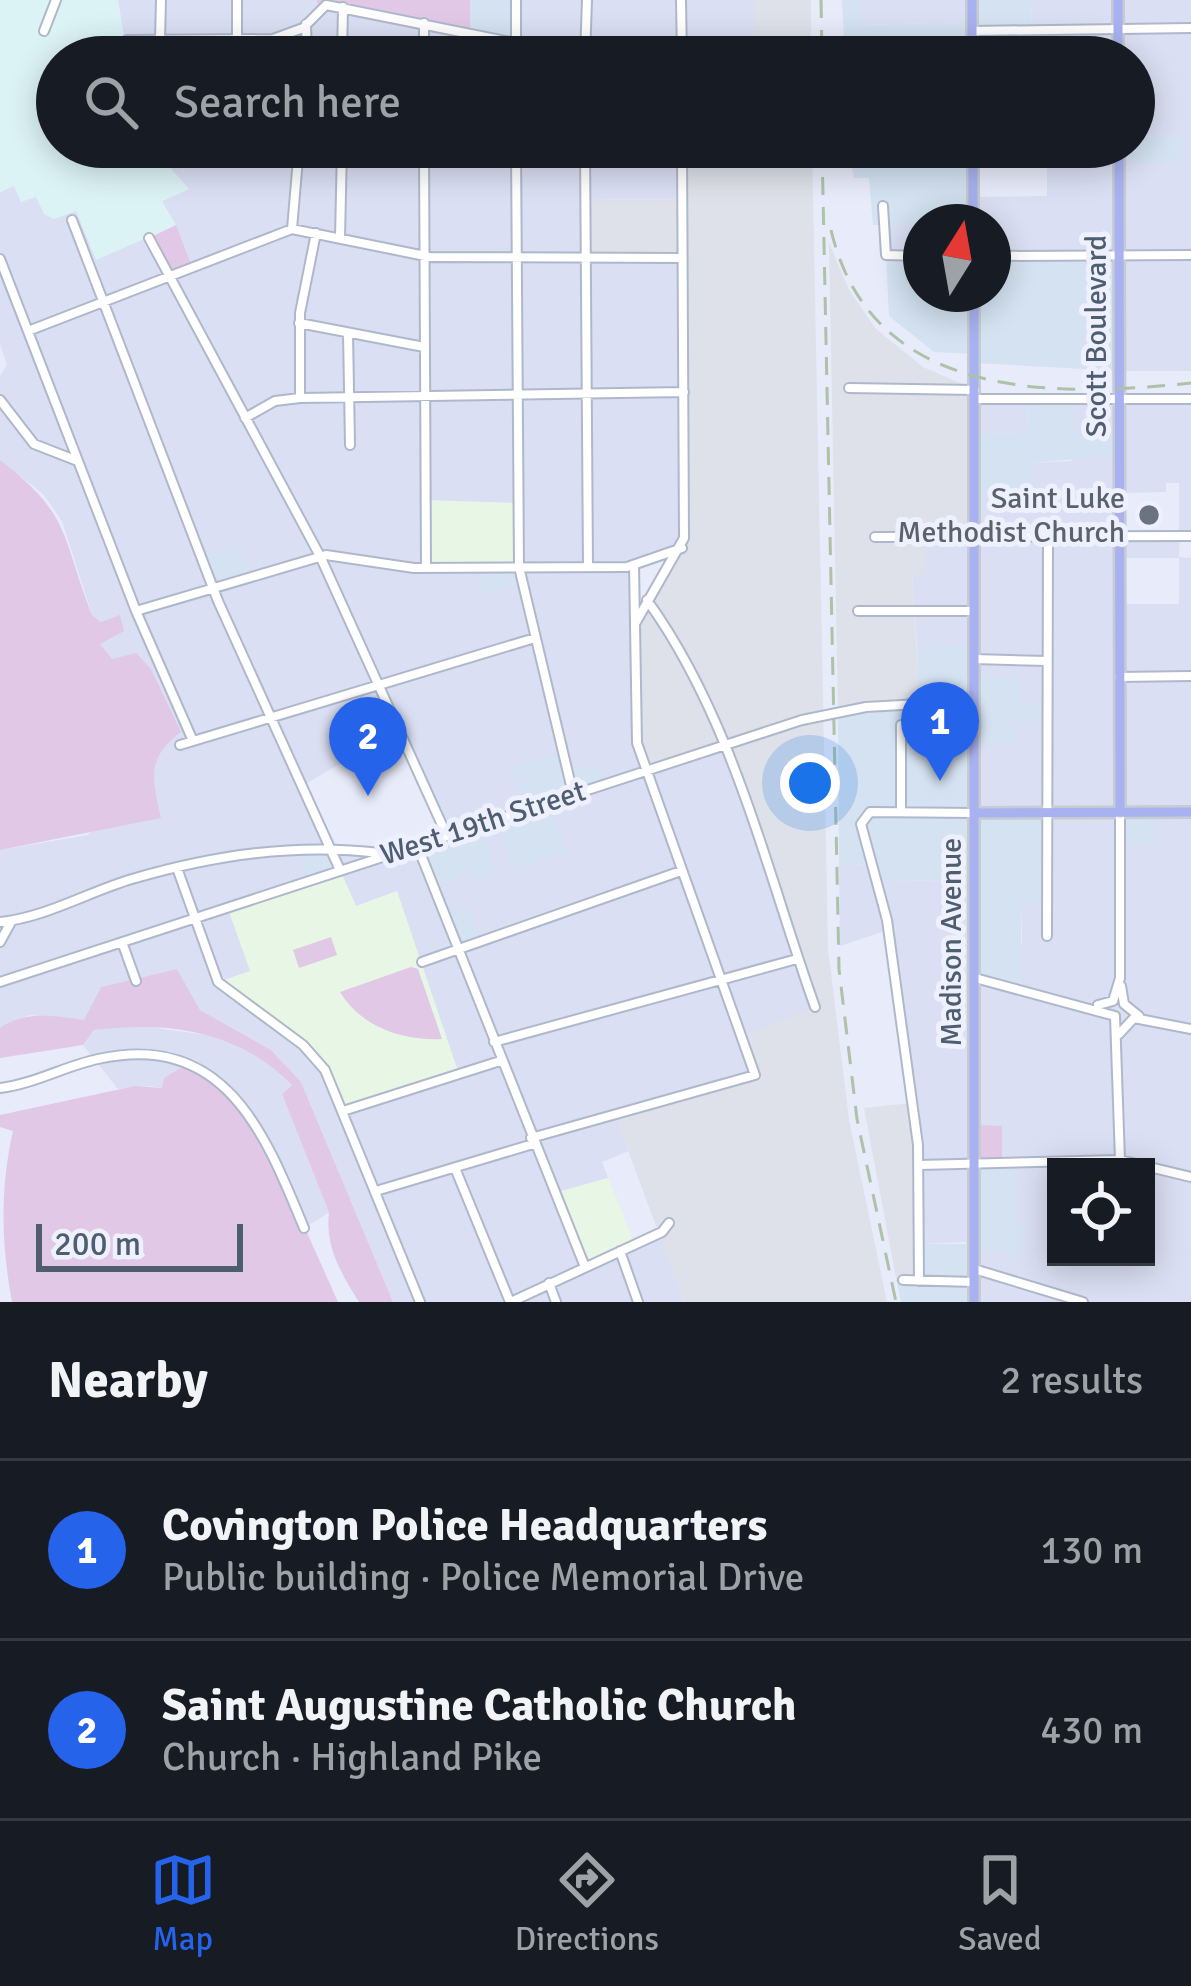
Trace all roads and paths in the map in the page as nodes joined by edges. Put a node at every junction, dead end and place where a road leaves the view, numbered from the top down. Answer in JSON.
{"nodes":[{"id":1,"x":56,"y":0,"type":"edge"},
{"id":2,"x":161,"y":0,"type":"edge"},
{"id":3,"x":237,"y":0,"type":"edge"},
{"id":4,"x":516,"y":0,"type":"edge"},
{"id":5,"x":587,"y":0,"type":"edge"},
{"id":6,"x":681,"y":0,"type":"edge"},
{"id":7,"x":972,"y":0,"type":"edge"},
{"id":8,"x":1118,"y":0,"type":"edge"},
{"id":9,"x":343,"y":8,"type":"junction"},
{"id":10,"x":424,"y":23,"type":"junction"},
{"id":11,"x":307,"y":24,"type":"junction"},
{"id":12,"x":1191,"y":28,"type":"edge"},
{"id":13,"x":1118,"y":29,"type":"junction"},
{"id":14,"x":44,"y":31,"type":"dead end"},
{"id":15,"x":972,"y":31,"type":"junction"},
{"id":16,"x":160,"y":36,"type":"edge"},
{"id":17,"x":237,"y":36,"type":"edge"},
{"id":18,"x":271,"y":36,"type":"edge"},
{"id":19,"x":307,"y":36,"type":"edge"},
{"id":20,"x":342,"y":36,"type":"edge"},
{"id":21,"x":424,"y":36,"type":"edge"},
{"id":22,"x":484,"y":36,"type":"edge"},
{"id":23,"x":516,"y":36,"type":"edge"},
{"id":24,"x":586,"y":36,"type":"edge"},
{"id":25,"x":682,"y":36,"type":"edge"},
{"id":26,"x":972,"y":36,"type":"edge"},
{"id":27,"x":1118,"y":36,"type":"edge"},
{"id":28,"x":297,"y":168,"type":"edge"},
{"id":29,"x":342,"y":168,"type":"edge"},
{"id":30,"x":424,"y":168,"type":"edge"},
{"id":31,"x":516,"y":168,"type":"edge"},
{"id":32,"x":584,"y":168,"type":"edge"},
{"id":33,"x":682,"y":168,"type":"edge"},
{"id":34,"x":973,"y":168,"type":"edge"},
{"id":35,"x":1119,"y":168,"type":"edge"},
{"id":36,"x":973,"y":204,"type":"edge"},
{"id":37,"x":883,"y":206,"type":"dead end"},
{"id":38,"x":71,"y":220,"type":"dead end"},
{"id":39,"x":292,"y":229,"type":"junction"},
{"id":40,"x":316,"y":233,"type":"junction"},
{"id":41,"x":148,"y":238,"type":"dead end"},
{"id":42,"x":340,"y":238,"type":"junction"},
{"id":43,"x":1191,"y":255,"type":"edge"},
{"id":44,"x":424,"y":256,"type":"junction"},
{"id":45,"x":903,"y":256,"type":"edge"},
{"id":46,"x":1011,"y":256,"type":"edge"},
{"id":47,"x":1120,"y":256,"type":"junction"},
{"id":48,"x":586,"y":257,"type":"junction"},
{"id":49,"x":516,"y":258,"type":"junction"},
{"id":50,"x":682,"y":258,"type":"junction"},
{"id":51,"x":0,"y":260,"type":"edge"},
{"id":52,"x":169,"y":276,"type":"junction"},
{"id":53,"x":105,"y":301,"type":"junction"},
{"id":54,"x":974,"y":312,"type":"edge"},
{"id":55,"x":299,"y":323,"type":"junction"},
{"id":56,"x":28,"y":331,"type":"junction"},
{"id":57,"x":348,"y":333,"type":"junction"},
{"id":58,"x":424,"y":347,"type":"junction"},
{"id":59,"x":849,"y":388,"type":"dead end"},
{"id":60,"x":586,"y":392,"type":"junction"},
{"id":61,"x":684,"y":392,"type":"junction"},
{"id":62,"x":517,"y":393,"type":"junction"},
{"id":63,"x":976,"y":394,"type":"junction"},
{"id":64,"x":300,"y":398,"type":"junction"},
{"id":65,"x":348,"y":398,"type":"junction"},
{"id":66,"x":425,"y":398,"type":"junction"},
{"id":67,"x":1120,"y":399,"type":"junction"},
{"id":68,"x":1191,"y":399,"type":"edge"},
{"id":69,"x":0,"y":400,"type":"edge"},
{"id":70,"x":245,"y":418,"type":"junction"},
{"id":71,"x":350,"y":446,"type":"dead end"},
{"id":72,"x":76,"y":460,"type":"junction"},
{"id":73,"x":1048,"y":536,"type":"junction"},
{"id":74,"x":1119,"y":536,"type":"junction"},
{"id":75,"x":1191,"y":536,"type":"edge"},
{"id":76,"x":875,"y":537,"type":"dead end"},
{"id":77,"x":974,"y":537,"type":"junction"},
{"id":78,"x":682,"y":548,"type":"junction"},
{"id":79,"x":320,"y":556,"type":"junction"},
{"id":80,"x":634,"y":565,"type":"junction"},
{"id":81,"x":519,"y":567,"type":"junction"},
{"id":82,"x":588,"y":567,"type":"junction"},
{"id":83,"x":426,"y":568,"type":"junction"},
{"id":84,"x":214,"y":586,"type":"junction"},
{"id":85,"x":647,"y":600,"type":"junction"},
{"id":86,"x":136,"y":610,"type":"junction"},
{"id":87,"x":858,"y":611,"type":"dead end"},
{"id":88,"x":974,"y":611,"type":"junction"},
{"id":89,"x":636,"y":624,"type":"junction"},
{"id":90,"x":535,"y":638,"type":"junction"},
{"id":91,"x":974,"y":659,"type":"junction"},
{"id":92,"x":1047,"y":661,"type":"junction"},
{"id":93,"x":1119,"y":676,"type":"junction"},
{"id":94,"x":1191,"y":676,"type":"edge"},
{"id":95,"x":380,"y":685,"type":"junction"},
{"id":96,"x":974,"y":701,"type":"junction"},
{"id":97,"x":271,"y":718,"type":"junction"},
{"id":98,"x":901,"y":725,"type":"dead end"},
{"id":99,"x":193,"y":741,"type":"junction"},
{"id":100,"x":723,"y":743,"type":"junction"},
{"id":101,"x":180,"y":745,"type":"dead end"},
{"id":102,"x":646,"y":768,"type":"junction"},
{"id":103,"x":574,"y":794,"type":"junction"},
{"id":104,"x":901,"y":812,"type":"junction"},
{"id":105,"x":1191,"y":812,"type":"edge"},
{"id":106,"x":975,"y":813,"type":"junction"},
{"id":107,"x":1047,"y":813,"type":"junction"},
{"id":108,"x":1120,"y":813,"type":"junction"},
{"id":109,"x":447,"y":836,"type":"junction"},
{"id":110,"x":417,"y":845,"type":"junction"},
{"id":111,"x":331,"y":849,"type":"junction"},
{"id":112,"x":381,"y":853,"type":"junction"},
{"id":113,"x":177,"y":868,"type":"junction"},
{"id":114,"x":340,"y":870,"type":"junction"},
{"id":115,"x":681,"y":871,"type":"junction"},
{"id":116,"x":193,"y":918,"type":"junction"},
{"id":117,"x":6,"y":921,"type":"edge"},
{"id":118,"x":1047,"y":936,"type":"dead end"},
{"id":119,"x":0,"y":942,"type":"edge"},
{"id":120,"x":122,"y":943,"type":"junction"},
{"id":121,"x":459,"y":947,"type":"junction"},
{"id":122,"x":797,"y":959,"type":"junction"},
{"id":123,"x":422,"y":962,"type":"dead end"},
{"id":124,"x":975,"y":978,"type":"junction"},
{"id":125,"x":1120,"y":978,"type":"junction"},
{"id":126,"x":136,"y":980,"type":"dead end"},
{"id":127,"x":718,"y":981,"type":"junction"},
{"id":128,"x":0,"y":982,"type":"edge"},
{"id":129,"x":1091,"y":1005,"type":"junction"},
{"id":130,"x":815,"y":1006,"type":"dead end"},
{"id":131,"x":1149,"y":1020,"type":"junction"},
{"id":132,"x":1191,"y":1029,"type":"edge"},
{"id":133,"x":1119,"y":1035,"type":"junction"},
{"id":134,"x":494,"y":1042,"type":"junction"},
{"id":135,"x":500,"y":1061,"type":"junction"},
{"id":136,"x":0,"y":1088,"type":"edge"},
{"id":137,"x":343,"y":1111,"type":"junction"},
{"id":138,"x":532,"y":1141,"type":"junction"},
{"id":139,"x":1120,"y":1158,"type":"edge"},
{"id":140,"x":1047,"y":1160,"type":"edge"},
{"id":141,"x":974,"y":1161,"type":"junction"},
{"id":142,"x":919,"y":1165,"type":"junction"},
{"id":143,"x":455,"y":1168,"type":"junction"},
{"id":144,"x":1155,"y":1168,"type":"edge"},
{"id":145,"x":1191,"y":1177,"type":"edge"},
{"id":146,"x":376,"y":1191,"type":"junction"},
{"id":147,"x":669,"y":1223,"type":"dead end"},
{"id":148,"x":304,"y":1228,"type":"dead end"},
{"id":149,"x":620,"y":1251,"type":"junction"},
{"id":150,"x":585,"y":1267,"type":"junction"},
{"id":151,"x":974,"y":1269,"type":"junction"},
{"id":152,"x":903,"y":1280,"type":"dead end"},
{"id":153,"x":919,"y":1281,"type":"junction"},
{"id":154,"x":974,"y":1282,"type":"junction"},
{"id":155,"x":549,"y":1283,"type":"junction"},
{"id":156,"x":419,"y":1302,"type":"edge"},
{"id":157,"x":510,"y":1302,"type":"edge"},
{"id":158,"x":556,"y":1302,"type":"edge"},
{"id":159,"x":638,"y":1302,"type":"edge"},
{"id":160,"x":974,"y":1302,"type":"edge"},
{"id":161,"x":1083,"y":1302,"type":"edge"}],
"edges":[{"from":1,"to":14,"type":"street"},
{"from":2,"to":16,"type":"street"},
{"from":3,"to":17,"type":"street"},
{"from":4,"to":23,"type":"street"},
{"from":5,"to":24,"type":"street"},
{"from":6,"to":25,"type":"street"},
{"from":7,"to":15,"type":"main road"},
{"from":8,"to":13,"type":"main road"},
{"from":9,"to":10,"type":"street"},
{"from":9,"to":11,"type":"street"},
{"from":9,"to":20,"type":"street"},
{"from":10,"to":21,"type":"street"},
{"from":10,"to":22,"type":"street"},
{"from":11,"to":18,"type":"street"},
{"from":11,"to":19,"type":"street"},
{"from":12,"to":13,"type":"street"},
{"from":13,"to":15,"type":"street"},
{"from":13,"to":27,"type":"main road"},
{"from":15,"to":26,"type":"main road"},
{"from":28,"to":39,"type":"street"},
{"from":29,"to":42,"type":"street"},
{"from":30,"to":44,"type":"street"},
{"from":31,"to":49,"type":"street"},
{"from":32,"to":48,"type":"street"},
{"from":33,"to":50,"type":"street"},
{"from":34,"to":36,"type":"main road"},
{"from":35,"to":47,"type":"main road","name":"Scott Boulevard"},
{"from":37,"to":45,"type":"street"},
{"from":38,"to":53,"type":"street"},
{"from":39,"to":40,"type":"street"},
{"from":39,"to":52,"type":"street"},
{"from":40,"to":42,"type":"street"},
{"from":40,"to":55,"type":"street"},
{"from":41,"to":52,"type":"street"},
{"from":42,"to":44,"type":"street"},
{"from":43,"to":47,"type":"street"},
{"from":44,"to":49,"type":"street"},
{"from":44,"to":58,"type":"street"},
{"from":46,"to":47,"type":"street"},
{"from":47,"to":67,"type":"main road","name":"Scott Boulevard"},
{"from":48,"to":49,"type":"street"},
{"from":48,"to":50,"type":"street"},
{"from":48,"to":60,"type":"street"},
{"from":49,"to":62,"type":"street"},
{"from":50,"to":61,"type":"street"},
{"from":51,"to":56,"type":"street"},
{"from":52,"to":53,"type":"street"},
{"from":52,"to":70,"type":"street"},
{"from":53,"to":56,"type":"street"},
{"from":53,"to":84,"type":"street"},
{"from":54,"to":63,"type":"main road","name":"Madison Avenue"},
{"from":55,"to":57,"type":"street"},
{"from":55,"to":64,"type":"street"},
{"from":56,"to":72,"type":"street"},
{"from":57,"to":58,"type":"street"},
{"from":57,"to":65,"type":"street"},
{"from":58,"to":66,"type":"street"},
{"from":59,"to":63,"type":"street"},
{"from":60,"to":61,"type":"street"},
{"from":60,"to":62,"type":"street"},
{"from":60,"to":82,"type":"street"},
{"from":61,"to":78,"type":"street"},
{"from":62,"to":66,"type":"street"},
{"from":62,"to":81,"type":"street"},
{"from":63,"to":67,"type":"street"},
{"from":63,"to":77,"type":"main road","name":"Madison Avenue"},
{"from":64,"to":65,"type":"street"},
{"from":64,"to":70,"type":"street"},
{"from":65,"to":66,"type":"street"},
{"from":65,"to":71,"type":"street"},
{"from":66,"to":83,"type":"street"},
{"from":67,"to":68,"type":"street"},
{"from":67,"to":74,"type":"main road","name":"Scott Boulevard"},
{"from":69,"to":72,"type":"street"},
{"from":70,"to":79,"type":"street"},
{"from":72,"to":86,"type":"street"},
{"from":73,"to":74,"type":"street"},
{"from":73,"to":77,"type":"street"},
{"from":73,"to":92,"type":"street"},
{"from":74,"to":75,"type":"street"},
{"from":74,"to":93,"type":"main road","name":"Scott Boulevard"},
{"from":76,"to":77,"type":"street"},
{"from":77,"to":88,"type":"main road","name":"Madison Avenue"},
{"from":78,"to":80,"type":"street"},
{"from":78,"to":85,"type":"street"},
{"from":79,"to":83,"type":"street"},
{"from":79,"to":84,"type":"street"},
{"from":79,"to":95,"type":"street"},
{"from":80,"to":82,"type":"street"},
{"from":80,"to":89,"type":"street"},
{"from":81,"to":82,"type":"street"},
{"from":81,"to":83,"type":"street"},
{"from":81,"to":90,"type":"street"},
{"from":84,"to":86,"type":"street"},
{"from":84,"to":97,"type":"street"},
{"from":85,"to":89,"type":"street"},
{"from":85,"to":100,"type":"street"},
{"from":86,"to":99,"type":"street"},
{"from":87,"to":88,"type":"street"},
{"from":88,"to":91,"type":"main road","name":"Madison Avenue"},
{"from":89,"to":102,"type":"street"},
{"from":90,"to":95,"type":"street"},
{"from":90,"to":103,"type":"street"},
{"from":91,"to":92,"type":"street"},
{"from":91,"to":96,"type":"main road","name":"Madison Avenue"},
{"from":92,"to":107,"type":"street"},
{"from":93,"to":94,"type":"street"},
{"from":93,"to":108,"type":"main road","name":"Scott Boulevard"},
{"from":95,"to":97,"type":"street"},
{"from":95,"to":109,"type":"street"},
{"from":96,"to":100,"type":"street","name":"West 19th Street","bridge":true},
{"from":96,"to":106,"type":"main road","name":"Madison Avenue"},
{"from":97,"to":99,"type":"street"},
{"from":97,"to":111,"type":"street"},
{"from":98,"to":104,"type":"street"},
{"from":99,"to":101,"type":"street"},
{"from":100,"to":102,"type":"street","name":"West 19th Street"},
{"from":100,"to":122,"type":"street"},
{"from":102,"to":103,"type":"street","name":"West 19th Street"},
{"from":102,"to":115,"type":"street"},
{"from":103,"to":109,"type":"street","name":"West 19th Street"},
{"from":104,"to":106,"type":"street"},
{"from":104,"to":142,"type":"street"},
{"from":105,"to":108,"type":"main road"},
{"from":106,"to":107,"type":"main road"},
{"from":106,"to":124,"type":"main road","name":"Madison Avenue"},
{"from":107,"to":108,"type":"main road"},
{"from":107,"to":118,"type":"street"},
{"from":108,"to":125,"type":"street"},
{"from":109,"to":110,"type":"street","name":"West 19th Street"},
{"from":110,"to":112,"type":"street","name":"West 19th Street"},
{"from":110,"to":121,"type":"street"},
{"from":111,"to":112,"type":"street"},
{"from":111,"to":113,"type":"street"},
{"from":111,"to":114,"type":"street"},
{"from":112,"to":114,"type":"street","name":"West 19th Street"},
{"from":113,"to":116,"type":"street"},
{"from":113,"to":117,"type":"street"},
{"from":114,"to":116,"type":"street","name":"West 19th Street"},
{"from":115,"to":121,"type":"street"},
{"from":115,"to":127,"type":"street"},
{"from":116,"to":120,"type":"street","name":"West 19th Street"},
{"from":116,"to":137,"type":"street"},
{"from":117,"to":119,"type":"street"},
{"from":120,"to":126,"type":"street"},
{"from":120,"to":128,"type":"street","name":"West 19th Street"},
{"from":121,"to":123,"type":"street"},
{"from":121,"to":134,"type":"street"},
{"from":122,"to":127,"type":"street"},
{"from":122,"to":130,"type":"street"},
{"from":124,"to":129,"type":"street"},
{"from":124,"to":141,"type":"main road","name":"Madison Avenue"},
{"from":125,"to":129,"type":"street"},
{"from":125,"to":131,"type":"street"},
{"from":127,"to":134,"type":"street"},
{"from":127,"to":138,"type":"street"},
{"from":129,"to":133,"type":"street"},
{"from":131,"to":132,"type":"street"},
{"from":131,"to":133,"type":"street"},
{"from":133,"to":139,"type":"street"},
{"from":134,"to":135,"type":"street"},
{"from":135,"to":137,"type":"street"},
{"from":135,"to":138,"type":"street"},
{"from":136,"to":148,"type":"street"},
{"from":137,"to":146,"type":"street"},
{"from":138,"to":143,"type":"street"},
{"from":138,"to":150,"type":"street"},
{"from":140,"to":141,"type":"street"},
{"from":141,"to":142,"type":"street"},
{"from":141,"to":151,"type":"main road","name":"Madison Avenue"},
{"from":142,"to":153,"type":"street"},
{"from":143,"to":146,"type":"street"},
{"from":143,"to":157,"type":"street"},
{"from":144,"to":145,"type":"street"},
{"from":146,"to":156,"type":"street"},
{"from":147,"to":149,"type":"street"},
{"from":149,"to":150,"type":"street"},
{"from":149,"to":159,"type":"street"},
{"from":150,"to":155,"type":"street"},
{"from":151,"to":154,"type":"main road","name":"Madison Avenue"},
{"from":151,"to":161,"type":"street"},
{"from":152,"to":153,"type":"street"},
{"from":153,"to":154,"type":"street"},
{"from":154,"to":160,"type":"main road","name":"Madison Avenue"},
{"from":155,"to":157,"type":"street"},
{"from":155,"to":158,"type":"street"}]}
